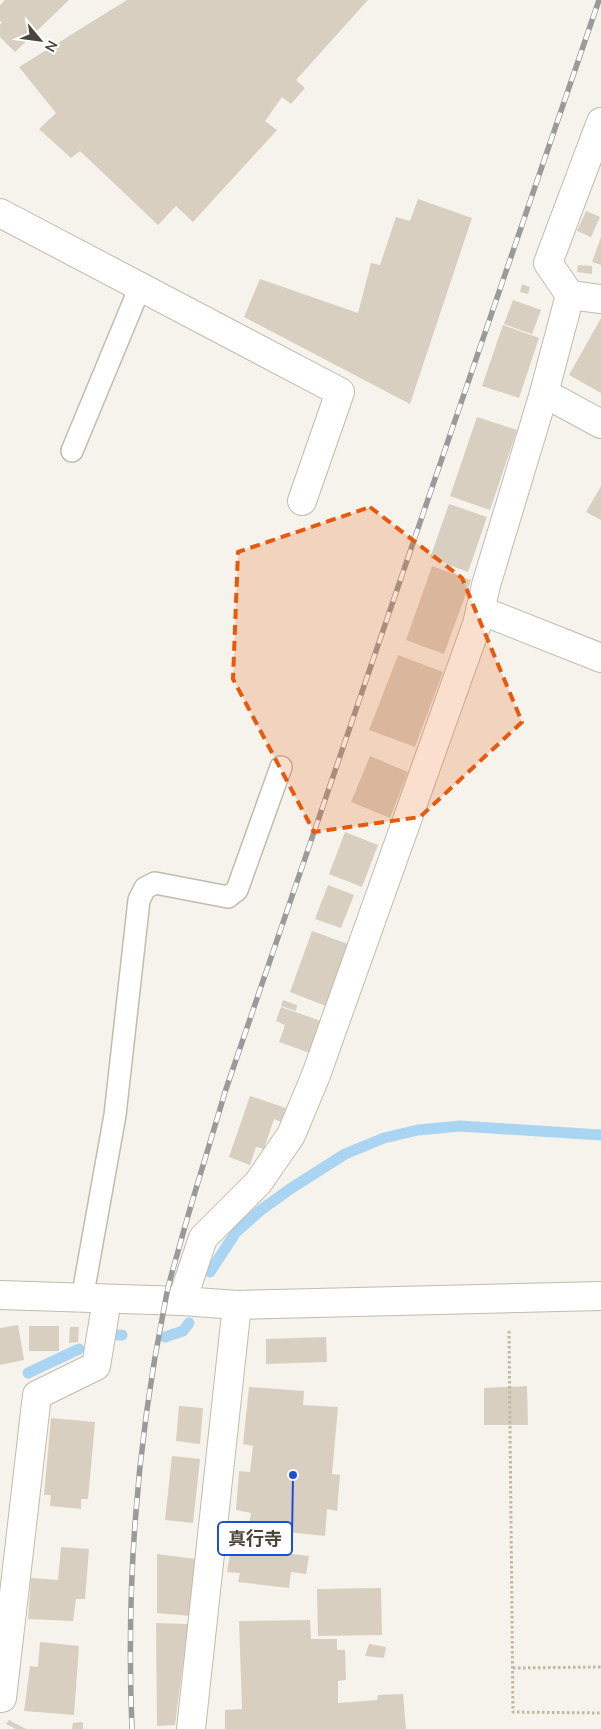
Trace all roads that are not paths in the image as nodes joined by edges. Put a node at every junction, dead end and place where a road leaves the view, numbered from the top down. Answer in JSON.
{"nodes":[{"id":1,"x":601,"y":122,"type":"edge"},
{"id":2,"x":0,"y":214,"type":"edge"},
{"id":3,"x":140,"y":287,"type":"junction"},
{"id":4,"x":570,"y":295,"type":"junction"},
{"id":5,"x":601,"y":299,"type":"edge"},
{"id":6,"x":544,"y":393,"type":"junction"},
{"id":7,"x":601,"y":424,"type":"edge"},
{"id":8,"x":72,"y":451,"type":"dead end"},
{"id":9,"x":302,"y":501,"type":"dead end"},
{"id":10,"x":480,"y":610,"type":"junction"},
{"id":11,"x":601,"y":658,"type":"edge"},
{"id":12,"x":281,"y":767,"type":"dead end"},
{"id":13,"x":0,"y":1295,"type":"edge"},
{"id":14,"x":601,"y":1296,"type":"edge"},
{"id":15,"x":94,"y":1299,"type":"junction"},
{"id":16,"x":182,"y":1301,"type":"junction"},
{"id":17,"x":236,"y":1306,"type":"junction"},
{"id":18,"x":2,"y":1698,"type":"dead end"},
{"id":19,"x":191,"y":1729,"type":"edge"}],
"edges":[{"from":1,"to":4,"type":"street"},
{"from":2,"to":3,"type":"street"},
{"from":3,"to":8,"type":"lane"},
{"from":3,"to":9,"type":"street"},
{"from":4,"to":5,"type":"street"},
{"from":4,"to":6,"type":"street"},
{"from":6,"to":7,"type":"street"},
{"from":6,"to":10,"type":"street"},
{"from":10,"to":11,"type":"street"},
{"from":10,"to":16,"type":"street"},
{"from":12,"to":15,"type":"lane"},
{"from":13,"to":15,"type":"street"},
{"from":14,"to":17,"type":"street"},
{"from":15,"to":16,"type":"street"},
{"from":15,"to":18,"type":"street"},
{"from":16,"to":17,"type":"street"},
{"from":17,"to":19,"type":"street"}]}
